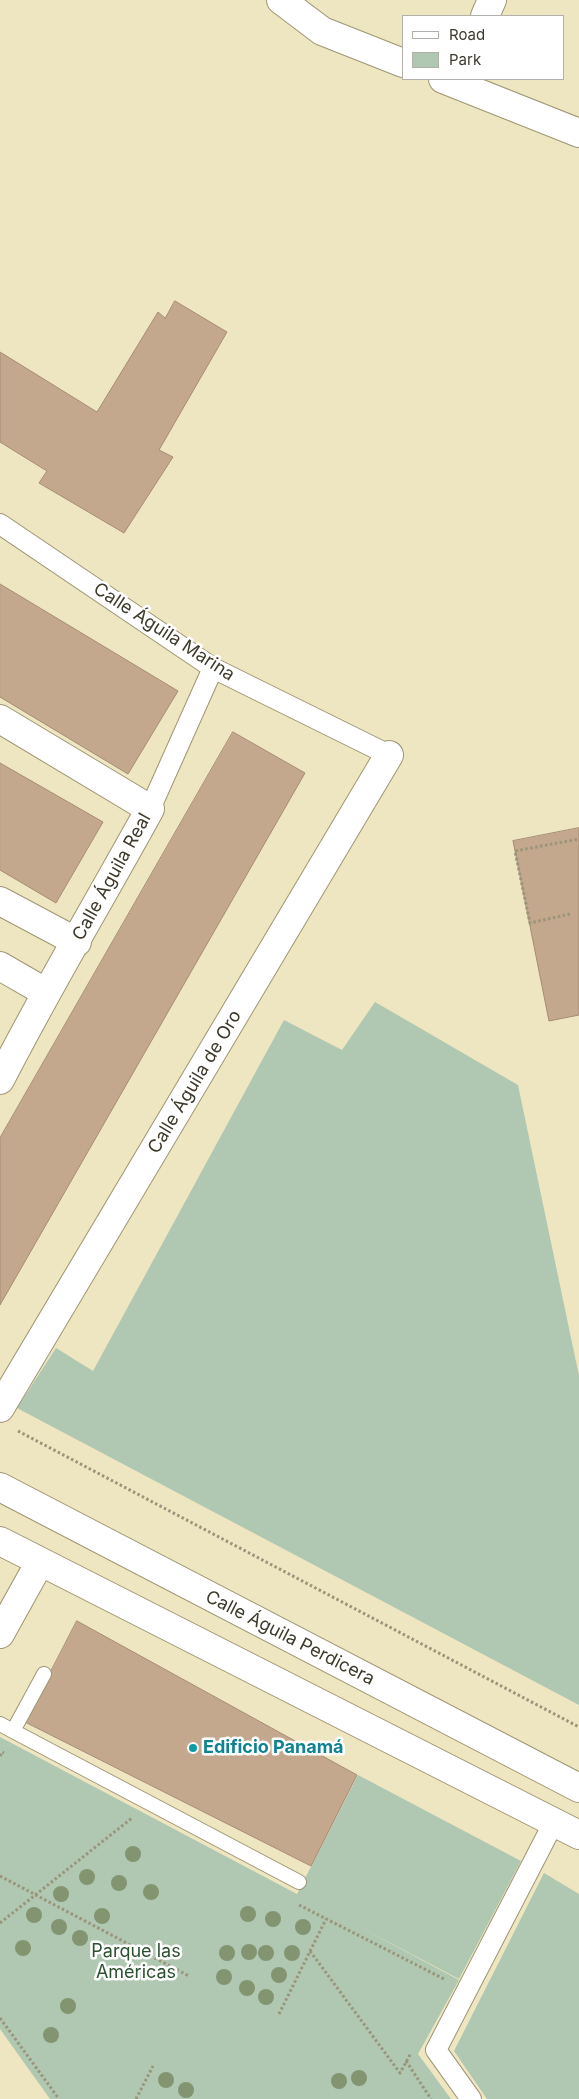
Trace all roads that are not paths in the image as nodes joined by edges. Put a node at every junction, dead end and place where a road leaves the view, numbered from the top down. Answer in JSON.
{"nodes":[{"id":1,"x":281,"y":0,"type":"edge"},
{"id":2,"x":492,"y":0,"type":"edge"},
{"id":3,"x":485,"y":15,"type":"edge"},
{"id":4,"x":402,"y":63,"type":"edge"},
{"id":5,"x":451,"y":80,"type":"edge"},
{"id":6,"x":579,"y":133,"type":"edge"},
{"id":7,"x":0,"y":524,"type":"edge"},
{"id":8,"x":213,"y":668,"type":"junction"},
{"id":9,"x":0,"y":719,"type":"edge"},
{"id":10,"x":389,"y":755,"type":"joint"},
{"id":11,"x":150,"y":809,"type":"junction"},
{"id":12,"x":0,"y":902,"type":"edge"},
{"id":13,"x":77,"y":942,"type":"junction"},
{"id":14,"x":0,"y":966,"type":"edge"},
{"id":15,"x":45,"y":992,"type":"junction"},
{"id":16,"x":0,"y":1080,"type":"edge"},
{"id":17,"x":6,"y":1418,"type":"edge"},
{"id":18,"x":0,"y":1488,"type":"edge"},
{"id":19,"x":0,"y":1542,"type":"edge"},
{"id":20,"x":40,"y":1562,"type":"junction"},
{"id":21,"x":0,"y":1634,"type":"edge"},
{"id":22,"x":44,"y":1674,"type":"dead end"},
{"id":23,"x":0,"y":1724,"type":"edge"},
{"id":24,"x":13,"y":1731,"type":"junction"},
{"id":25,"x":579,"y":1788,"type":"edge"},
{"id":26,"x":554,"y":1822,"type":"junction"},
{"id":27,"x":579,"y":1835,"type":"edge"},
{"id":28,"x":299,"y":1882,"type":"dead end"},
{"id":29,"x":472,"y":2099,"type":"edge"}],
"edges":[{"from":1,"to":4,"type":"street"},
{"from":2,"to":3,"type":"street"},
{"from":5,"to":6,"type":"street"},
{"from":7,"to":8,"type":"street","name":"Calle Águila Marina"},
{"from":8,"to":10,"type":"street","name":"Calle Águila Marina"},
{"from":8,"to":11,"type":"street","name":"Calle Águila Real"},
{"from":9,"to":11,"type":"street"},
{"from":10,"to":17,"type":"street","name":"Calle Águila de Oro"},
{"from":11,"to":13,"type":"street","name":"Calle Águila Real"},
{"from":12,"to":13,"type":"street"},
{"from":13,"to":15,"type":"street","name":"Calle Águila Real"},
{"from":14,"to":15,"type":"street"},
{"from":15,"to":16,"type":"street","name":"Calle Águila Real"},
{"from":18,"to":25,"type":"street","name":"Calle Águila Perdicera"},
{"from":19,"to":20,"type":"street"},
{"from":20,"to":21,"type":"street"},
{"from":20,"to":26,"type":"street"},
{"from":22,"to":24,"type":"lane"},
{"from":23,"to":24,"type":"lane"},
{"from":24,"to":28,"type":"lane"},
{"from":26,"to":27,"type":"street"},
{"from":26,"to":29,"type":"street"}]}
